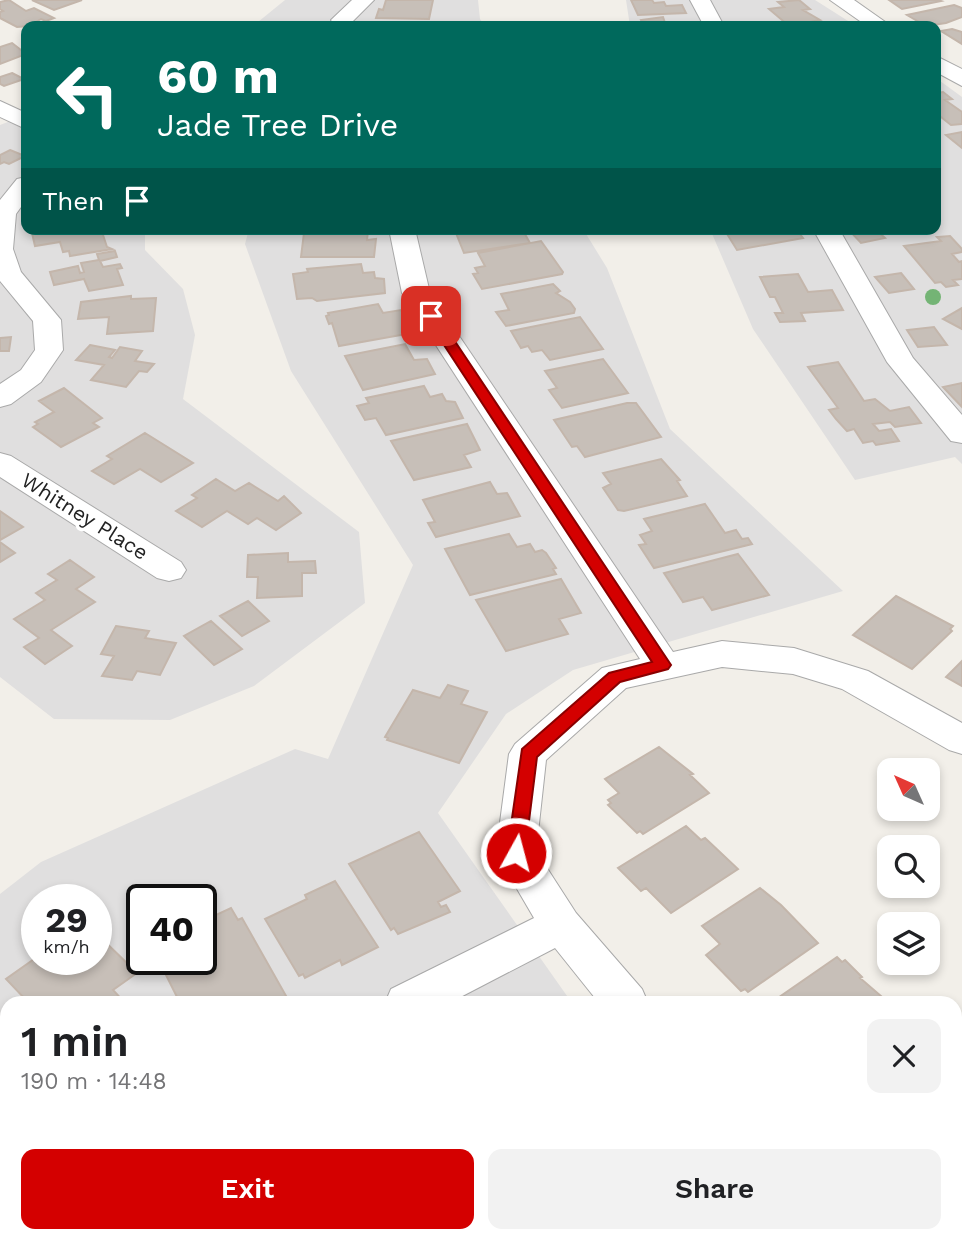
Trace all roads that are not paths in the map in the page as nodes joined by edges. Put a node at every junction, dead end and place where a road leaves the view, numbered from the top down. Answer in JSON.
{"nodes":[{"id":1,"x":364,"y":0,"type":"edge"},
{"id":2,"x":700,"y":0,"type":"edge"},
{"id":3,"x":840,"y":0,"type":"edge"},
{"id":4,"x":345,"y":21,"type":"edge"},
{"id":5,"x":711,"y":21,"type":"edge"},
{"id":6,"x":873,"y":21,"type":"edge"},
{"id":7,"x":941,"y":65,"type":"edge"},
{"id":8,"x":962,"y":79,"type":"edge"},
{"id":9,"x":0,"y":108,"type":"edge"},
{"id":10,"x":21,"y":119,"type":"edge"},
{"id":11,"x":17,"y":188,"type":"edge"},
{"id":12,"x":403,"y":235,"type":"edge"},
{"id":13,"x":829,"y":235,"type":"edge"},
{"id":14,"x":0,"y":398,"type":"edge"},
{"id":15,"x":962,"y":433,"type":"edge"},
{"id":16,"x":0,"y":463,"type":"edge"},
{"id":17,"x":169,"y":570,"type":"dead end"},
{"id":18,"x":663,"y":665,"type":"junction"},
{"id":19,"x":962,"y":740,"type":"edge"},
{"id":20,"x":561,"y":925,"type":"junction"},
{"id":21,"x":421,"y":996,"type":"edge"},
{"id":22,"x":620,"y":996,"type":"edge"}],
"edges":[{"from":1,"to":4,"type":"street"},
{"from":2,"to":5,"type":"street"},
{"from":3,"to":6,"type":"street"},
{"from":7,"to":8,"type":"street"},
{"from":9,"to":10,"type":"street"},
{"from":11,"to":14,"type":"street"},
{"from":12,"to":18,"type":"street"},
{"from":13,"to":15,"type":"street"},
{"from":16,"to":17,"type":"street","name":"Whitney Place"},
{"from":18,"to":19,"type":"street"},
{"from":18,"to":20,"type":"street"},
{"from":20,"to":21,"type":"street"},
{"from":20,"to":22,"type":"street"}]}
